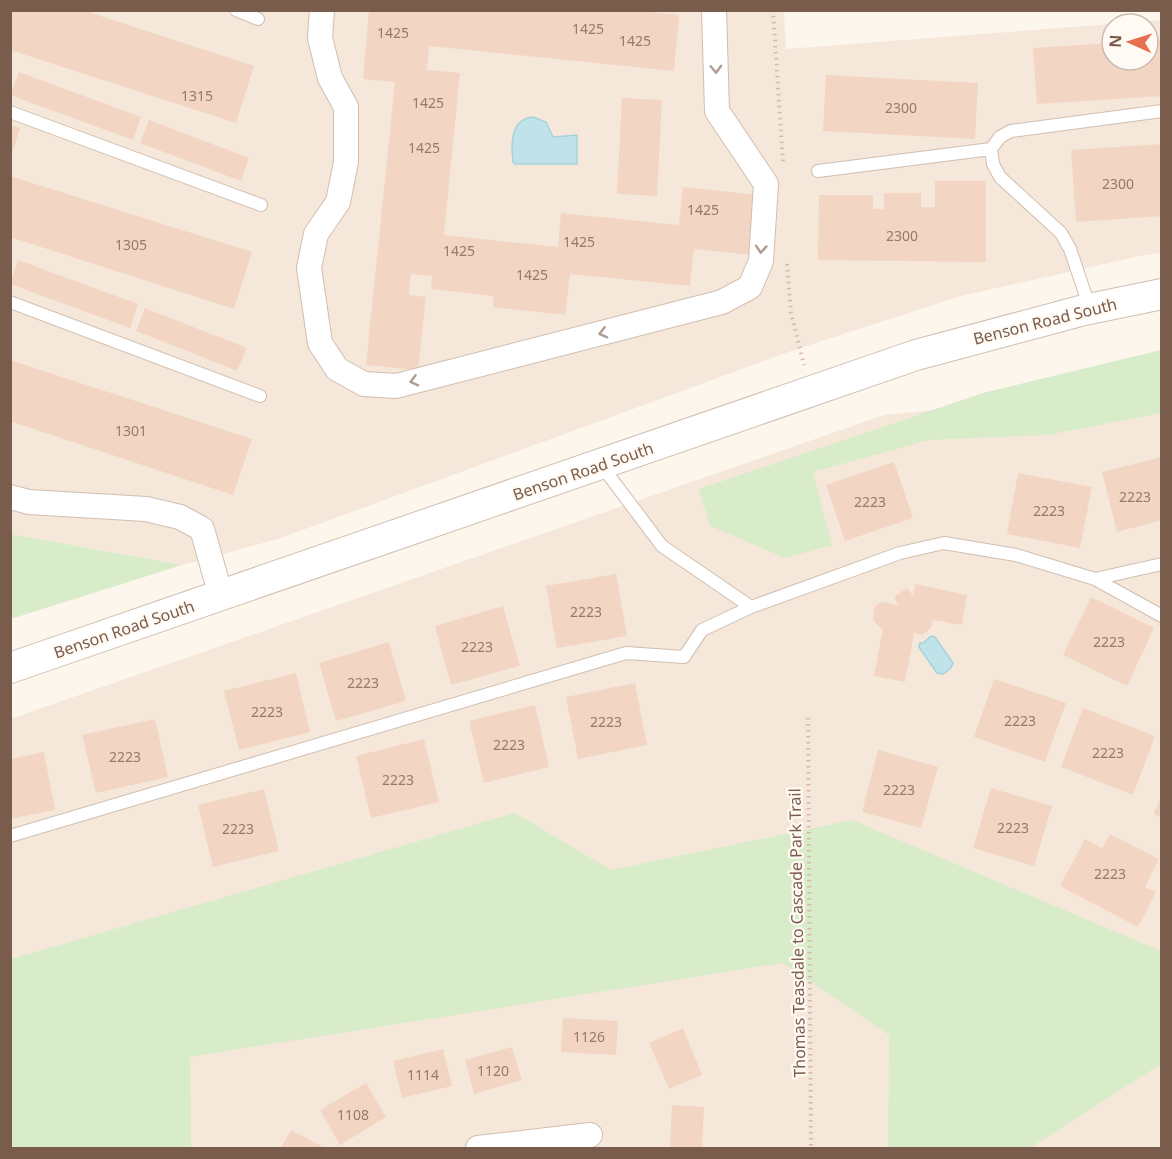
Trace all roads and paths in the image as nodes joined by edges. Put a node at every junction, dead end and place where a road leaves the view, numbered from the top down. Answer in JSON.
{"nodes":[{"id":1,"x":236,"y":10,"type":"edge"},
{"id":2,"x":322,"y":10,"type":"edge"},
{"id":3,"x":714,"y":10,"type":"edge"},
{"id":4,"x":258,"y":19,"type":"dead end"},
{"id":5,"x":1161,"y":111,"type":"edge"},
{"id":6,"x":10,"y":112,"type":"edge"},
{"id":7,"x":991,"y":149,"type":"junction"},
{"id":8,"x":818,"y":171,"type":"dead end"},
{"id":9,"x":261,"y":205,"type":"dead end"},
{"id":10,"x":1161,"y":294,"type":"edge"},
{"id":11,"x":10,"y":302,"type":"edge"},
{"id":12,"x":1090,"y":309,"type":"junction"},
{"id":13,"x":260,"y":396,"type":"dead end"},
{"id":14,"x":601,"y":465,"type":"junction"},
{"id":15,"x":10,"y":497,"type":"edge"},
{"id":16,"x":1161,"y":564,"type":"edge"},
{"id":17,"x":1095,"y":579,"type":"junction"},
{"id":18,"x":221,"y":596,"type":"junction"},
{"id":19,"x":751,"y":607,"type":"junction"},
{"id":20,"x":1161,"y":616,"type":"edge"},
{"id":21,"x":10,"y":668,"type":"edge"},
{"id":22,"x":808,"y":718,"type":"dead end"},
{"id":23,"x":10,"y":836,"type":"edge"},
{"id":24,"x":590,"y":1135,"type":"dead end"},
{"id":25,"x":478,"y":1149,"type":"edge"},
{"id":26,"x":811,"y":1149,"type":"edge"}],
"edges":[{"from":1,"to":4,"type":"lane"},
{"from":3,"to":2,"type":"street","one_way":true},
{"from":5,"to":7,"type":"lane"},
{"from":6,"to":9,"type":"lane"},
{"from":7,"to":8,"type":"lane"},
{"from":7,"to":12,"type":"lane"},
{"from":10,"to":12,"type":"street","name":"Benson Road South"},
{"from":11,"to":13,"type":"lane"},
{"from":12,"to":14,"type":"street","name":"Benson Road South"},
{"from":14,"to":18,"type":"street","name":"Benson Road South"},
{"from":14,"to":19,"type":"lane"},
{"from":15,"to":18,"type":"street"},
{"from":16,"to":17,"type":"lane"},
{"from":17,"to":19,"type":"lane"},
{"from":17,"to":20,"type":"lane"},
{"from":18,"to":21,"type":"street","name":"Benson Road South"},
{"from":19,"to":23,"type":"lane"},
{"from":22,"to":26,"type":"path","name":"Thomas Teasdale to Cascade Park Trail"},
{"from":24,"to":25,"type":"street"}]}
